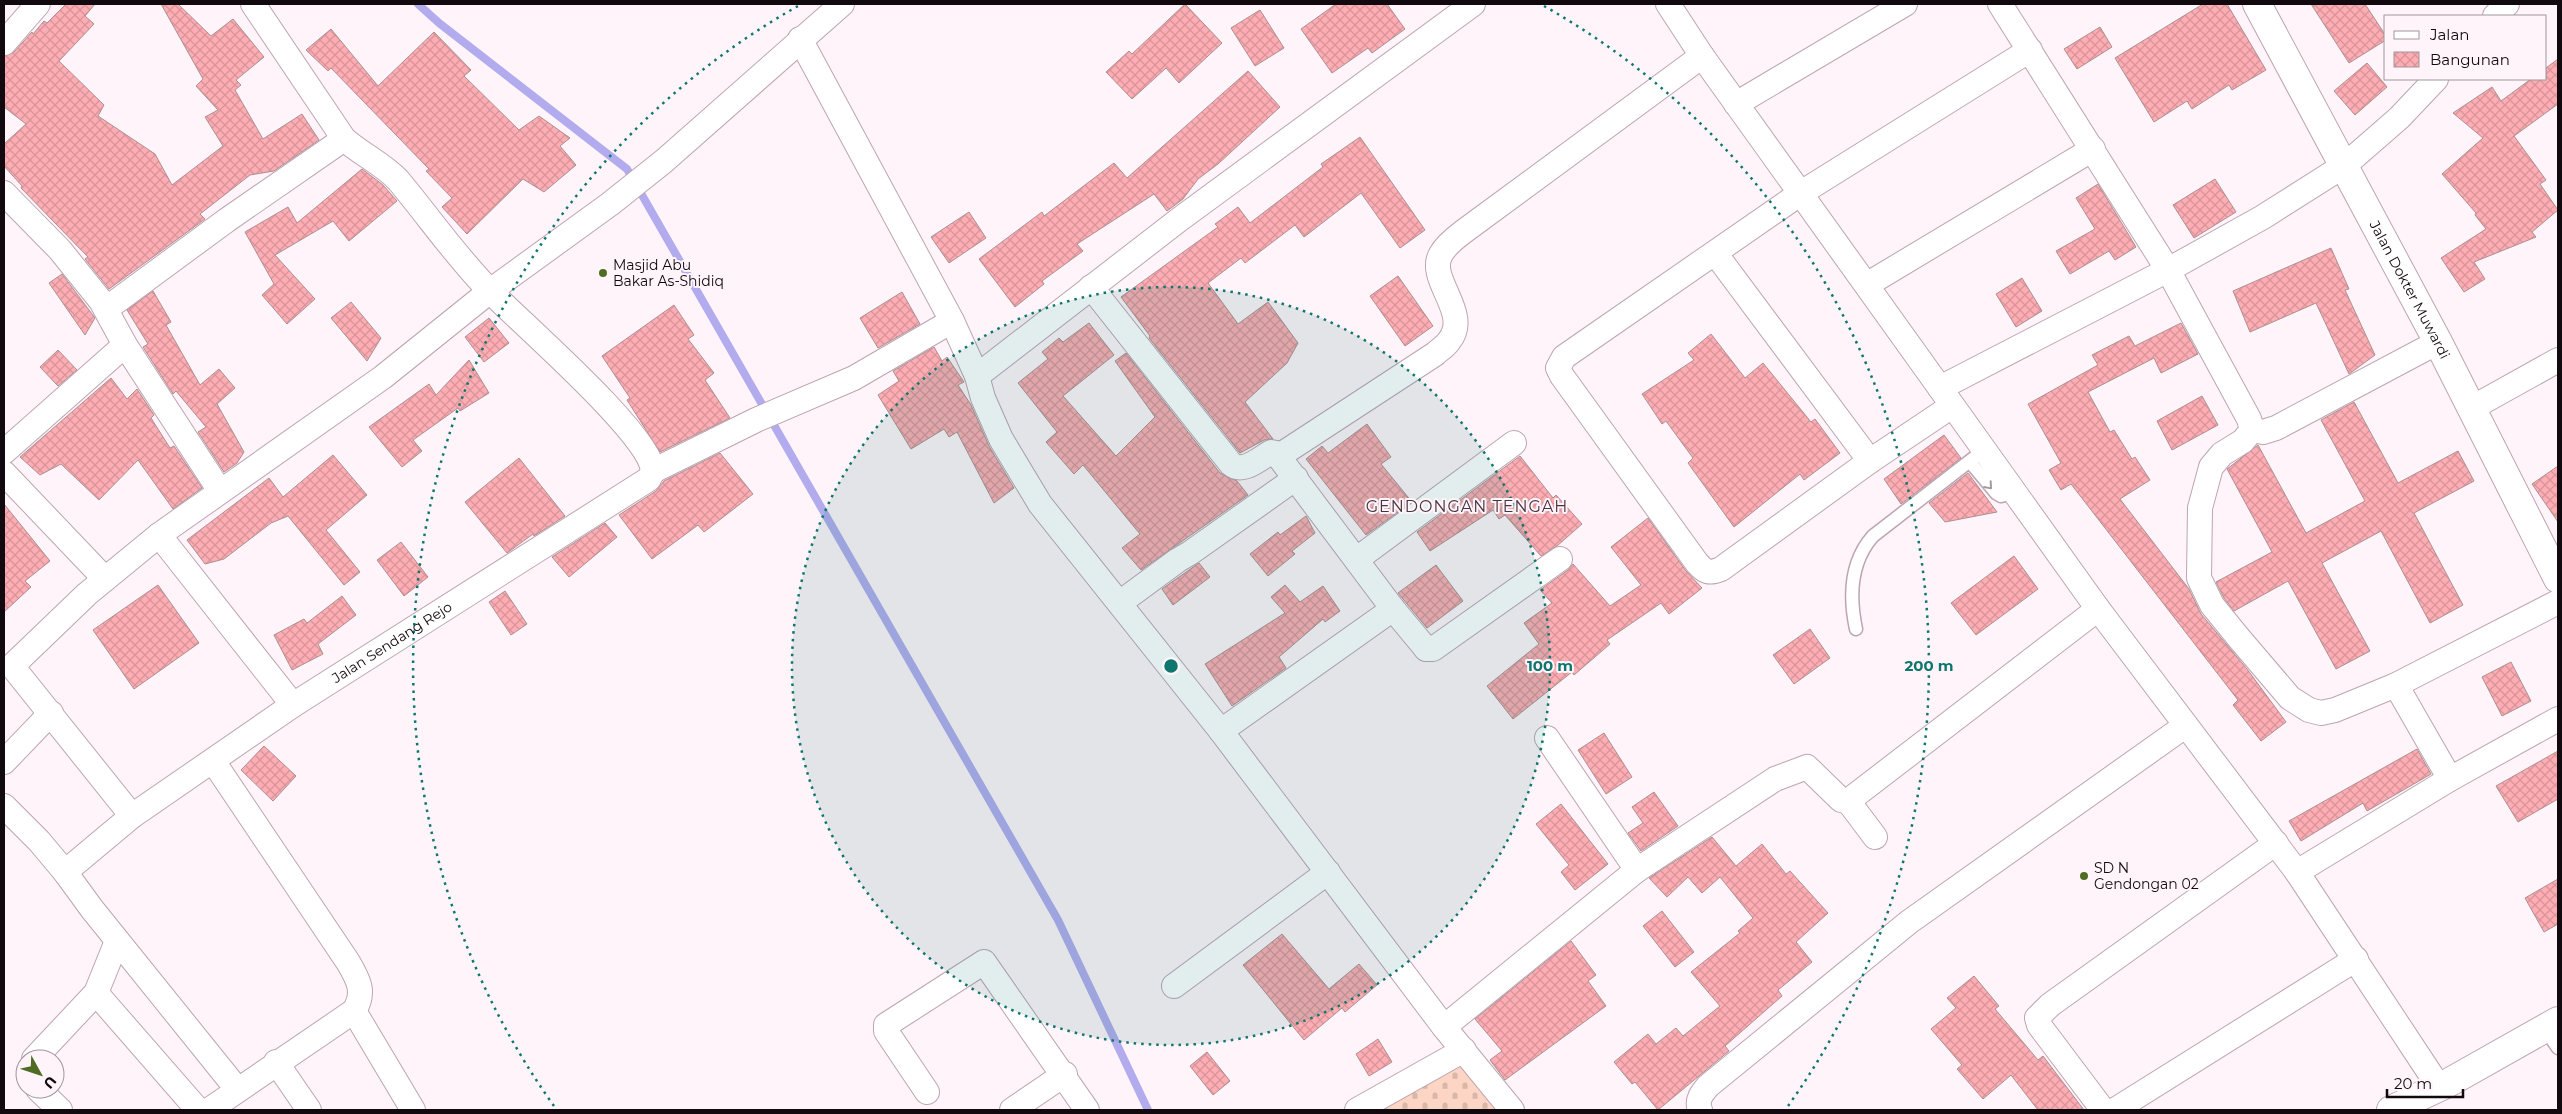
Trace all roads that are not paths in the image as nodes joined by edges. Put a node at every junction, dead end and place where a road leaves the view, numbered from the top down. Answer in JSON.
{"nodes":[{"id":1,"x":38,"y":4,"type":"edge"},
{"id":2,"x":253,"y":4,"type":"edge"},
{"id":3,"x":842,"y":4,"type":"edge"},
{"id":4,"x":1472,"y":4,"type":"edge"},
{"id":5,"x":1905,"y":4,"type":"edge"},
{"id":6,"x":2000,"y":4,"type":"edge"},
{"id":7,"x":2257,"y":4,"type":"edge"},
{"id":8,"x":2507,"y":4,"type":"edge"},
{"id":9,"x":1670,"y":5,"type":"edge"},
{"id":10,"x":2496,"y":15,"type":"edge"},
{"id":11,"x":800,"y":39,"type":"junction"},
{"id":12,"x":4,"y":42,"type":"edge"},
{"id":13,"x":2030,"y":50,"type":"junction"},
{"id":14,"x":1702,"y":56,"type":"junction"},
{"id":15,"x":2435,"y":80,"type":"edge"},
{"id":16,"x":1736,"y":104,"type":"junction"},
{"id":17,"x":344,"y":139,"type":"junction"},
{"id":18,"x":2093,"y":149,"type":"junction"},
{"id":19,"x":2345,"y":165,"type":"junction"},
{"id":20,"x":4,"y":193,"type":"edge"},
{"id":21,"x":1801,"y":193,"type":"junction"},
{"id":22,"x":1715,"y":253,"type":"junction"},
{"id":23,"x":2168,"y":270,"type":"junction"},
{"id":24,"x":1868,"y":284,"type":"junction"},
{"id":25,"x":1091,"y":287,"type":"junction"},
{"id":26,"x":490,"y":291,"type":"junction"},
{"id":27,"x":106,"y":309,"type":"junction"},
{"id":28,"x":952,"y":321,"type":"junction"},
{"id":29,"x":2438,"y":342,"type":"junction"},
{"id":30,"x":124,"y":345,"type":"junction"},
{"id":31,"x":2558,"y":360,"type":"edge"},
{"id":32,"x":977,"y":376,"type":"junction"},
{"id":33,"x":1946,"y":397,"type":"junction"},
{"id":34,"x":2470,"y":408,"type":"junction"},
{"id":35,"x":2252,"y":430,"type":"junction"},
{"id":36,"x":1514,"y":443,"type":"dead end"},
{"id":37,"x":4,"y":452,"type":"edge"},
{"id":38,"x":1279,"y":456,"type":"junction"},
{"id":39,"x":1977,"y":456,"type":"junction"},
{"id":40,"x":1870,"y":461,"type":"junction"},
{"id":41,"x":653,"y":471,"type":"junction"},
{"id":42,"x":4,"y":473,"type":"edge"},
{"id":43,"x":1296,"y":478,"type":"junction"},
{"id":44,"x":220,"y":491,"type":"junction"},
{"id":45,"x":159,"y":535,"type":"junction"},
{"id":46,"x":1357,"y":559,"type":"junction"},
{"id":47,"x":1560,"y":559,"type":"dead end"},
{"id":48,"x":2558,"y":578,"type":"edge"},
{"id":49,"x":105,"y":579,"type":"junction"},
{"id":50,"x":1121,"y":602,"type":"junction"},
{"id":51,"x":2558,"y":602,"type":"edge"},
{"id":52,"x":1393,"y":609,"type":"junction"},
{"id":53,"x":2098,"y":609,"type":"junction"},
{"id":54,"x":1856,"y":628,"type":"dead end"},
{"id":55,"x":8,"y":666,"type":"edge"},
{"id":56,"x":2396,"y":685,"type":"junction"},
{"id":57,"x":294,"y":706,"type":"junction"},
{"id":58,"x":51,"y":713,"type":"junction"},
{"id":59,"x":2558,"y":719,"type":"edge"},
{"id":60,"x":2185,"y":726,"type":"junction"},
{"id":61,"x":1222,"y":731,"type":"junction"},
{"id":62,"x":1547,"y":738,"type":"dead end"},
{"id":63,"x":213,"y":761,"type":"junction"},
{"id":64,"x":4,"y":762,"type":"edge"},
{"id":65,"x":2450,"y":779,"type":"junction"},
{"id":66,"x":1848,"y":801,"type":"junction"},
{"id":67,"x":4,"y":806,"type":"edge"},
{"id":68,"x":132,"y":816,"type":"junction"},
{"id":69,"x":1875,"y":837,"type":"dead end"},
{"id":70,"x":2276,"y":843,"type":"junction"},
{"id":71,"x":1637,"y":870,"type":"junction"},
{"id":72,"x":65,"y":872,"type":"junction"},
{"id":73,"x":1328,"y":872,"type":"junction"},
{"id":74,"x":2297,"y":872,"type":"junction"},
{"id":75,"x":117,"y":941,"type":"junction"},
{"id":76,"x":2356,"y":959,"type":"junction"},
{"id":77,"x":1174,"y":986,"type":"dead end"},
{"id":78,"x":96,"y":993,"type":"junction"},
{"id":79,"x":354,"y":1010,"type":"junction"},
{"id":80,"x":1444,"y":1027,"type":"junction"},
{"id":81,"x":2554,"y":1032,"type":"edge"},
{"id":82,"x":43,"y":1049,"type":"edge"},
{"id":83,"x":1464,"y":1050,"type":"junction"},
{"id":84,"x":276,"y":1062,"type":"junction"},
{"id":85,"x":1064,"y":1074,"type":"junction"},
{"id":86,"x":2440,"y":1087,"type":"junction"},
{"id":87,"x":237,"y":1089,"type":"junction"},
{"id":88,"x":927,"y":1092,"type":"dead end"},
{"id":89,"x":48,"y":1099,"type":"edge"},
{"id":90,"x":1700,"y":1103,"type":"edge"},
{"id":91,"x":60,"y":1110,"type":"edge"},
{"id":92,"x":198,"y":1110,"type":"edge"},
{"id":93,"x":208,"y":1110,"type":"edge"},
{"id":94,"x":309,"y":1110,"type":"edge"},
{"id":95,"x":413,"y":1110,"type":"edge"},
{"id":96,"x":1012,"y":1110,"type":"edge"},
{"id":97,"x":1088,"y":1110,"type":"edge"},
{"id":98,"x":1357,"y":1110,"type":"edge"},
{"id":99,"x":1512,"y":1110,"type":"edge"},
{"id":100,"x":1680,"y":1110,"type":"edge"},
{"id":101,"x":2103,"y":1110,"type":"edge"},
{"id":102,"x":2115,"y":1110,"type":"edge"},
{"id":103,"x":2391,"y":1110,"type":"edge"}],
"edges":[{"from":1,"to":12,"type":"street"},
{"from":2,"to":17,"type":"street"},
{"from":3,"to":11,"type":"street"},
{"from":4,"to":25,"type":"street"},
{"from":5,"to":16,"type":"street"},
{"from":6,"to":13,"type":"street"},
{"from":7,"to":19,"type":"street","name":"Jalan Dokter Muwardi"},
{"from":8,"to":10,"type":"street"},
{"from":9,"to":14,"type":"street"},
{"from":11,"to":26,"type":"street"},
{"from":11,"to":28,"type":"street"},
{"from":13,"to":18,"type":"street"},
{"from":13,"to":21,"type":"street"},
{"from":14,"to":16,"type":"street"},
{"from":14,"to":38,"type":"street"},
{"from":15,"to":19,"type":"street"},
{"from":16,"to":21,"type":"street"},
{"from":17,"to":26,"type":"street"},
{"from":17,"to":27,"type":"street"},
{"from":18,"to":23,"type":"street"},
{"from":18,"to":24,"type":"street"},
{"from":19,"to":23,"type":"street"},
{"from":19,"to":29,"type":"street","name":"Jalan Dokter Muwardi"},
{"from":20,"to":27,"type":"street"},
{"from":21,"to":22,"type":"street"},
{"from":21,"to":24,"type":"street"},
{"from":22,"to":40,"type":"street"},
{"from":22,"to":40,"type":"street"},
{"from":23,"to":33,"type":"street"},
{"from":23,"to":35,"type":"street"},
{"from":24,"to":33,"type":"street"},
{"from":25,"to":32,"type":"street"},
{"from":25,"to":38,"type":"street"},
{"from":26,"to":41,"type":"street"},
{"from":26,"to":44,"type":"street"},
{"from":27,"to":30,"type":"street"},
{"from":28,"to":32,"type":"street"},
{"from":28,"to":41,"type":"street","name":"Jalan Sendang Rejo"},
{"from":29,"to":34,"type":"street","name":"Jalan Dokter Muwardi"},
{"from":29,"to":35,"type":"street"},
{"from":30,"to":37,"type":"street"},
{"from":30,"to":44,"type":"street"},
{"from":31,"to":34,"type":"street"},
{"from":32,"to":50,"type":"street"},
{"from":33,"to":39,"type":"street"},
{"from":33,"to":40,"type":"street"},
{"from":34,"to":48,"type":"street","name":"Jalan Dokter Muwardi"},
{"from":35,"to":56,"type":"street"},
{"from":36,"to":46,"type":"street"},
{"from":38,"to":43,"type":"street"},
{"from":39,"to":53,"type":"street"},
{"from":39,"to":54,"type":"lane"},
{"from":41,"to":57,"type":"street","name":"Jalan Sendang Rejo"},
{"from":42,"to":49,"type":"street"},
{"from":43,"to":46,"type":"street"},
{"from":43,"to":50,"type":"street"},
{"from":44,"to":45,"type":"street"},
{"from":45,"to":49,"type":"street"},
{"from":45,"to":57,"type":"street"},
{"from":46,"to":52,"type":"street"},
{"from":47,"to":52,"type":"street"},
{"from":49,"to":55,"type":"street"},
{"from":50,"to":61,"type":"street"},
{"from":51,"to":56,"type":"street"},
{"from":52,"to":61,"type":"street"},
{"from":53,"to":60,"type":"street"},
{"from":53,"to":66,"type":"street"},
{"from":55,"to":58,"type":"street"},
{"from":56,"to":65,"type":"street"},
{"from":57,"to":63,"type":"street","name":"Jalan Sendang Rejo"},
{"from":58,"to":64,"type":"street"},
{"from":58,"to":68,"type":"street"},
{"from":59,"to":65,"type":"street"},
{"from":60,"to":70,"type":"street"},
{"from":60,"to":90,"type":"street"},
{"from":61,"to":73,"type":"street"},
{"from":62,"to":71,"type":"street"},
{"from":63,"to":68,"type":"street","name":"Jalan Sendang Rejo"},
{"from":63,"to":79,"type":"street"},
{"from":65,"to":74,"type":"street"},
{"from":66,"to":69,"type":"street"},
{"from":66,"to":71,"type":"street"},
{"from":67,"to":72,"type":"street"},
{"from":68,"to":72,"type":"street","name":"Jalan Sendang Rejo"},
{"from":70,"to":74,"type":"street"},
{"from":70,"to":101,"type":"street"},
{"from":71,"to":80,"type":"street"},
{"from":72,"to":75,"type":"street"},
{"from":73,"to":77,"type":"street"},
{"from":73,"to":80,"type":"street"},
{"from":74,"to":76,"type":"street"},
{"from":75,"to":78,"type":"street"},
{"from":75,"to":87,"type":"street"},
{"from":76,"to":86,"type":"street"},
{"from":76,"to":102,"type":"street"},
{"from":78,"to":82,"type":"street"},
{"from":78,"to":92,"type":"street"},
{"from":79,"to":84,"type":"street"},
{"from":79,"to":95,"type":"street"},
{"from":80,"to":83,"type":"street"},
{"from":81,"to":86,"type":"street"},
{"from":83,"to":98,"type":"street"},
{"from":83,"to":99,"type":"street"},
{"from":84,"to":87,"type":"street"},
{"from":84,"to":94,"type":"street"},
{"from":85,"to":88,"type":"street"},
{"from":85,"to":96,"type":"street"},
{"from":85,"to":97,"type":"street"},
{"from":86,"to":103,"type":"street"},
{"from":87,"to":93,"type":"street"},
{"from":89,"to":91,"type":"street"},
{"from":90,"to":100,"type":"street"}]}
